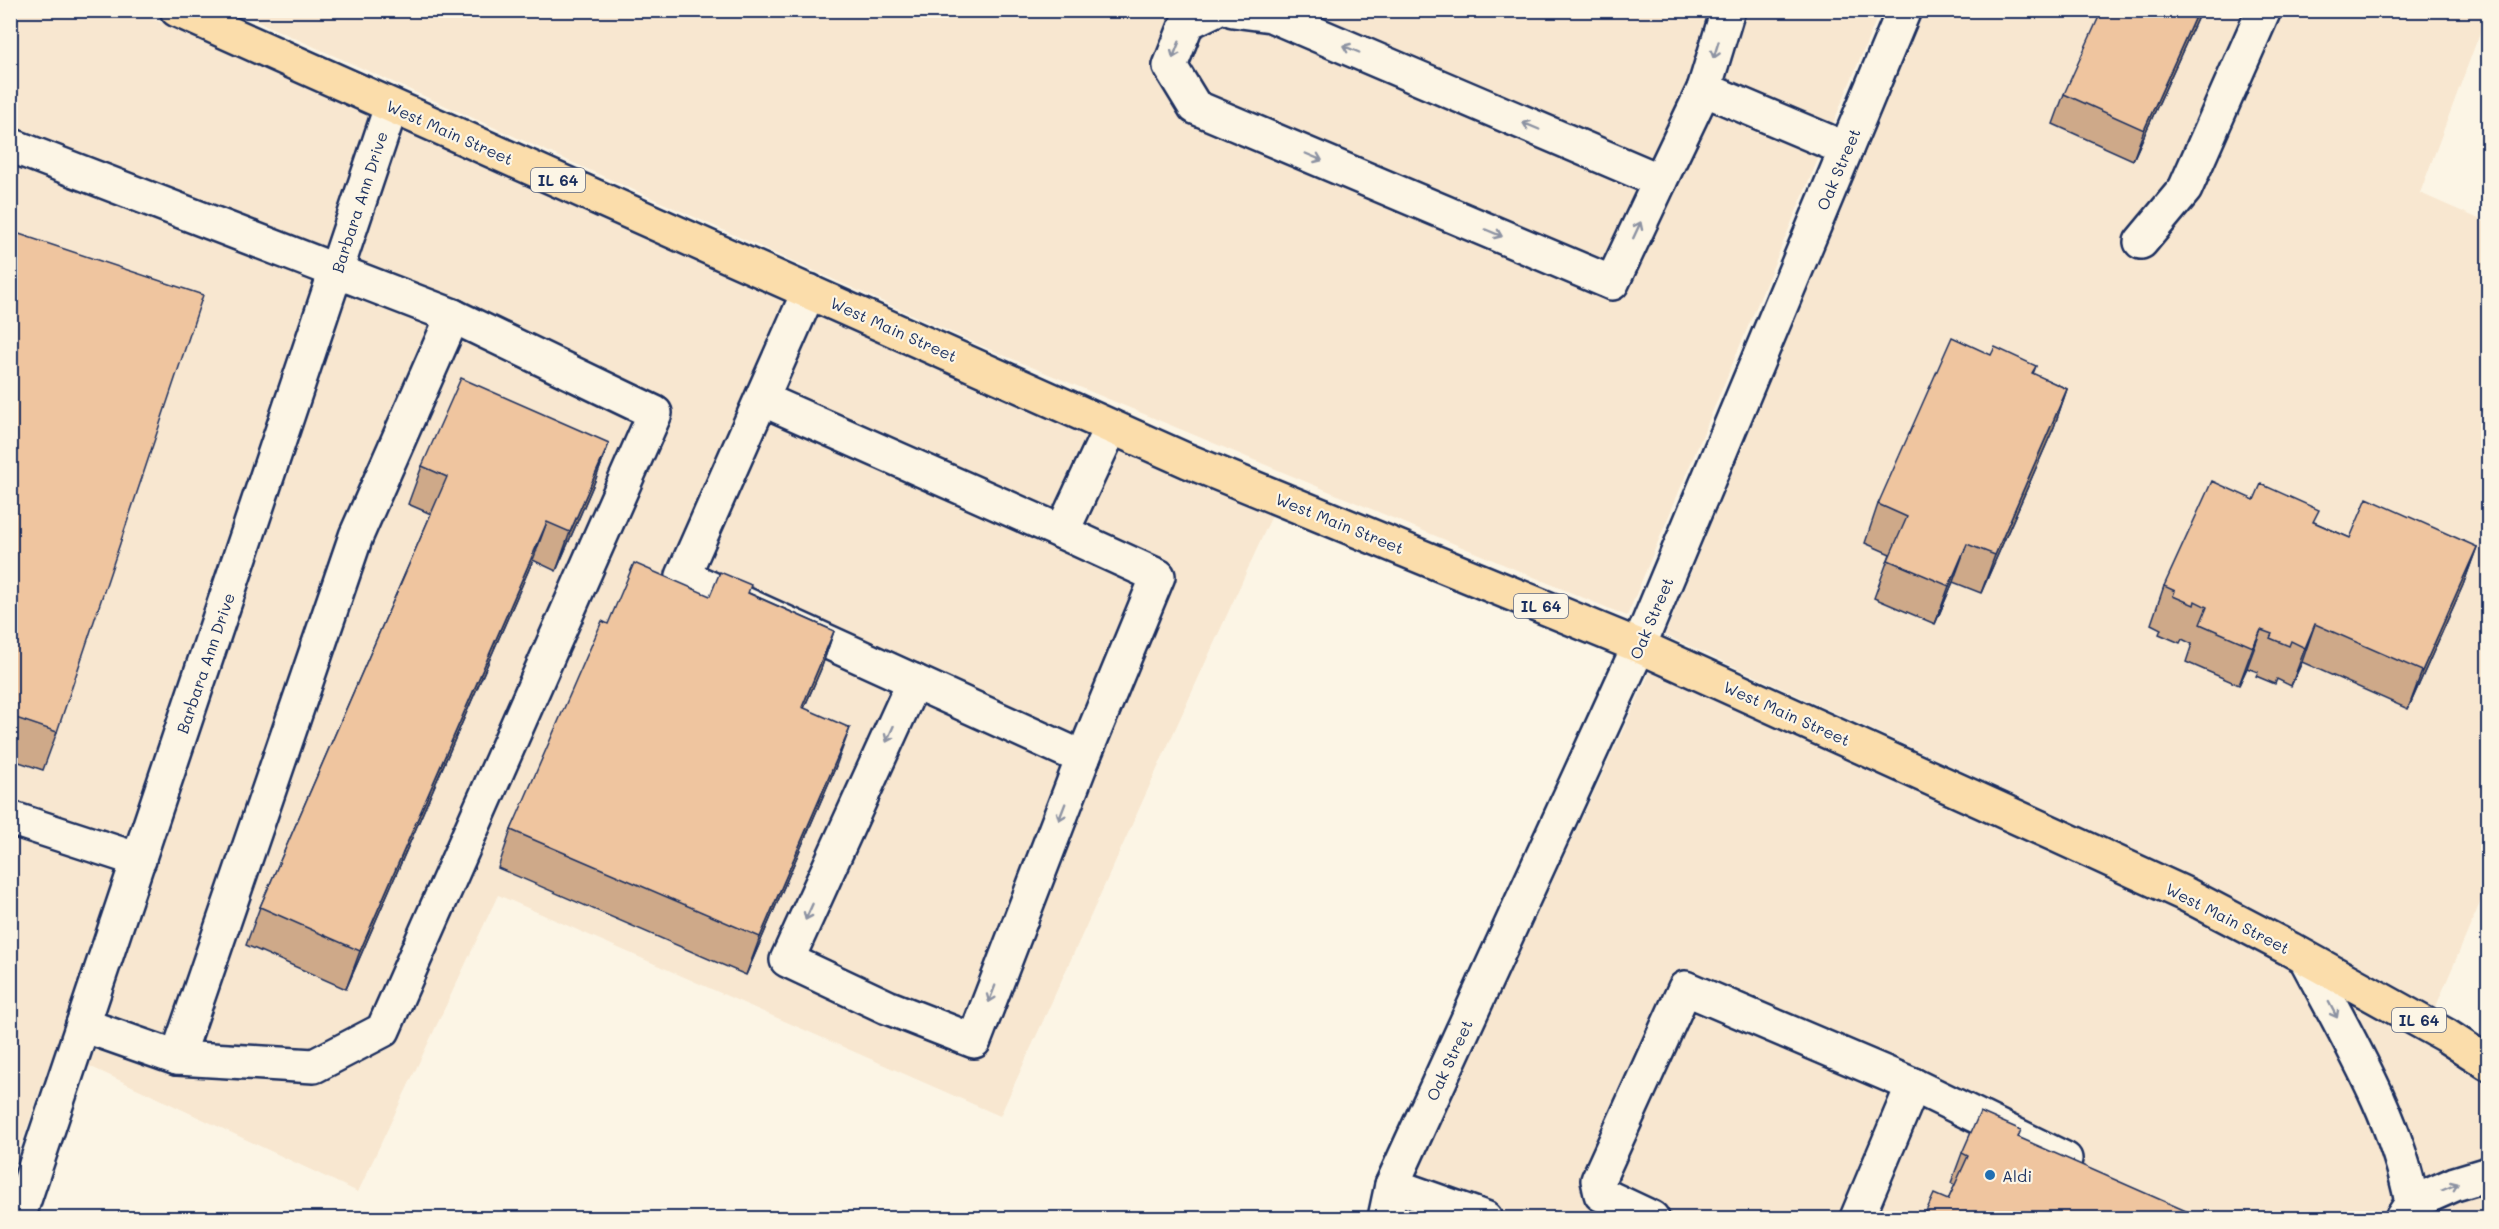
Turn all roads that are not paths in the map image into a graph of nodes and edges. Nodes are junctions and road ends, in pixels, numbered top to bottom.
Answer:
1 (177, 10) edge
2 (1214, 10) edge
3 (1233, 10) edge
4 (1728, 10) edge
5 (1904, 10) edge
6 (2264, 10) edge
7 (1704, 89) junction
8 (391, 106) junction
9 (10, 145) edge
10 (1846, 149) junction
11 (1660, 181) junction
12 (2142, 242) dead end
13 (336, 270) junction
14 (809, 291) junction
15 (453, 316) junction
16 (762, 399) junction
17 (1111, 427) junction
18 (1062, 532) junction
19 (1639, 646) junction
20 (914, 681) junction
21 (1083, 758) junction
22 (10, 818) edge
23 (139, 860) junction
24 (2306, 959) junction
25 (83, 1025) junction
26 (177, 1058) junction
27 (2488, 1063) edge
28 (1913, 1085) junction
29 (2091, 1172) edge
30 (2488, 1174) edge
31 (1392, 1185) junction
32 (2407, 1211) edge
33 (17, 1212) edge
34 (1385, 1218) edge
35 (1485, 1218) edge
36 (1652, 1218) edge
37 (1857, 1218) edge

1 - 8 main road, West Main Street / IL 64
2 -> 11 street
11 -> 3 street
4 -> 7 street
5 - 10 street, Oak Street
6 - 12 street
7 - 10 street
7 - 11 street
8 - 13 street, Barbara Ann Drive
8 - 14 main road, West Main Street / IL 64
9 - 13 street
10 - 19 street, Oak Street
13 - 15 street
13 - 23 street, Barbara Ann Drive
14 - 16 street
14 - 17 main road, West Main Street / IL 64
15 - 26 street
15 - 26 street
16 - 18 street
16 - 20 street
17 - 18 street
17 - 19 main road, West Main Street / IL 64
18 - 21 street
19 - 24 main road, West Main Street / IL 64
19 - 31 street, Oak Street
20 - 21 street
20 - 21 street
22 - 23 street
23 - 25 street, Barbara Ann Drive
24 - 27 main road, West Main Street / IL 64
24 -> 32 street
25 - 26 street
25 - 33 street, Barbara Ann Drive
28 - 29 street
28 - 36 street
28 - 37 street
32 -> 30 street
31 - 34 street, Oak Street
31 - 35 street

